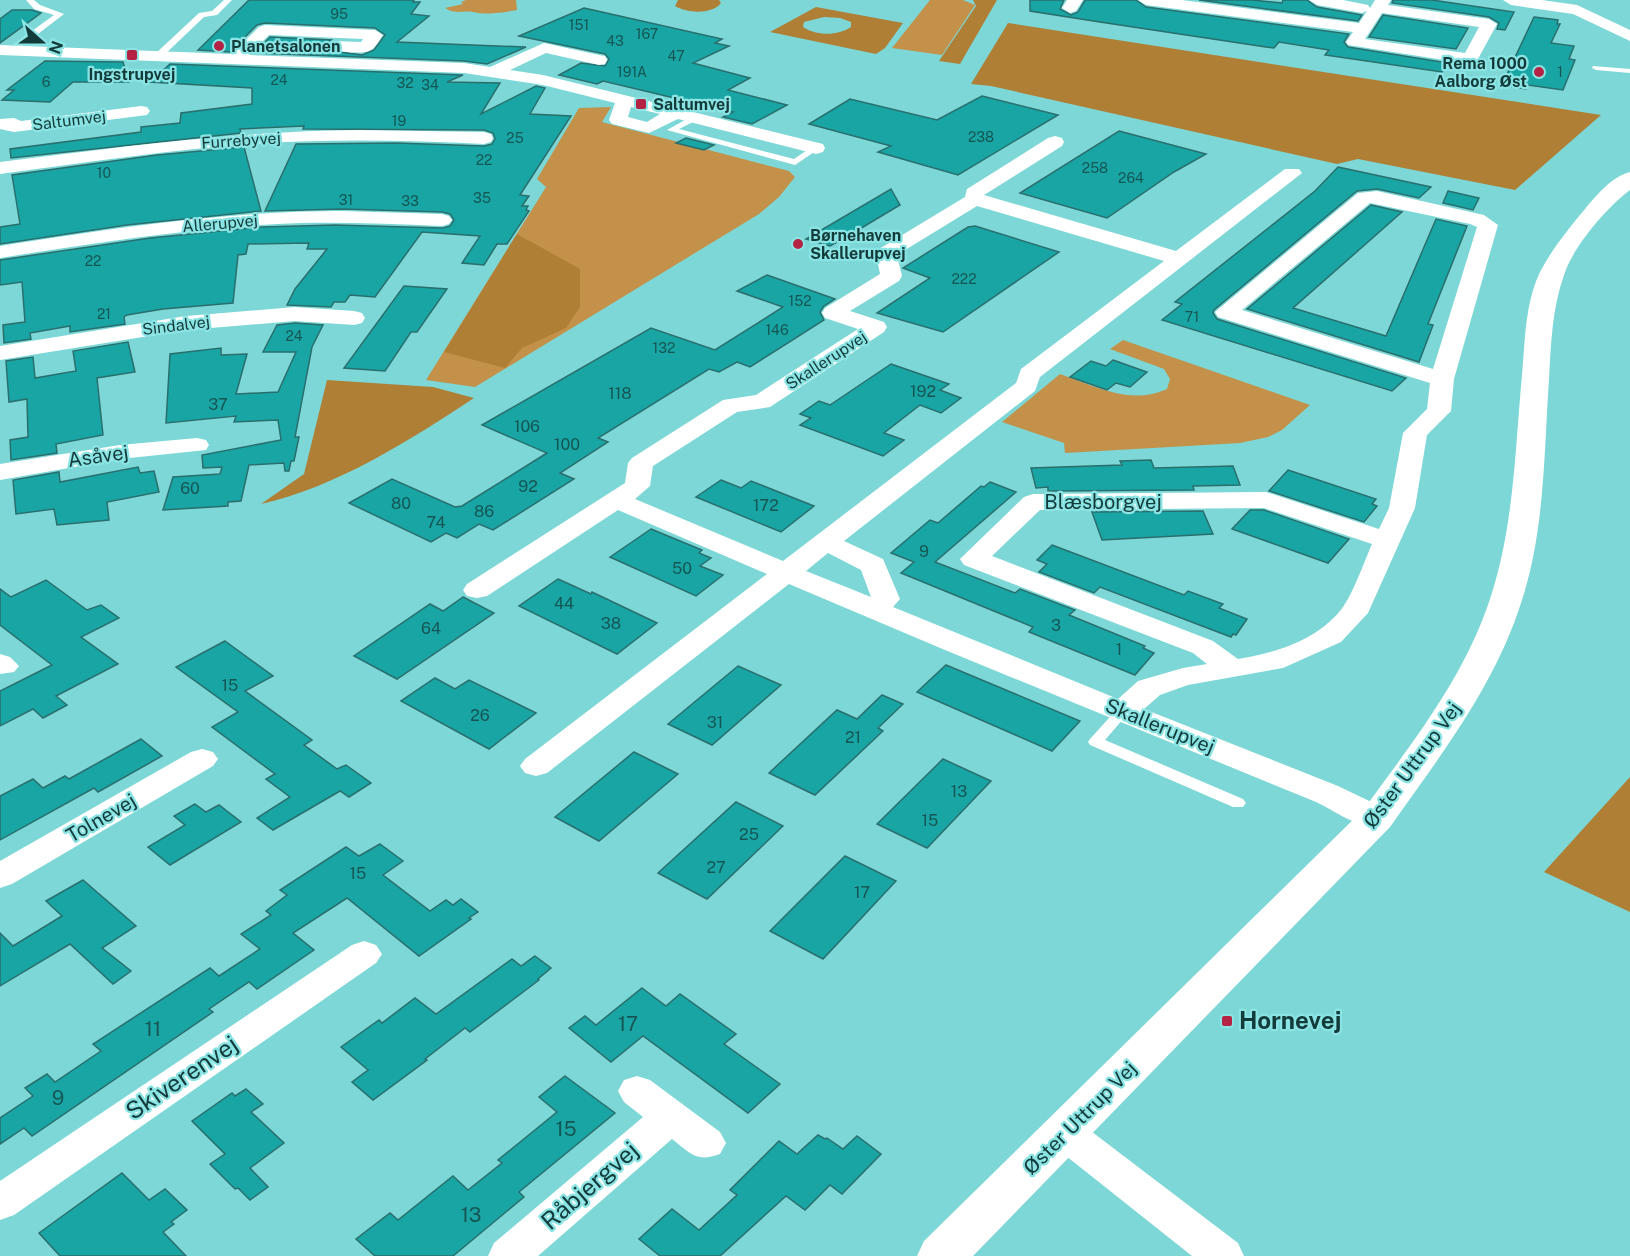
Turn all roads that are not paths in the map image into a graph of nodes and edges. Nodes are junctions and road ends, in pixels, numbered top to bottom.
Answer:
1 (30, 0) edge
2 (228, 0) edge
3 (1146, 0) edge
4 (1317, 0) edge
5 (1511, 0) edge
6 (1379, 6) edge
7 (1201, 7) junction
8 (1296, 18) junction
9 (1185, 24) dead end
10 (1364, 28) junction
11 (1285, 31) dead end
12 (1630, 36) edge
13 (250, 45) junction
14 (5, 51) edge
15 (158, 56) junction
16 (236, 58) junction
17 (519, 59) dead end
18 (1596, 68) dead end
19 (1630, 71) edge
20 (492, 72) junction
21 (141, 111) dead end
22 (694, 118) junction
23 (0, 124) edge
24 (484, 138) dead end
25 (1055, 142) dead end
26 (816, 148) joint
27 (0, 168) edge
28 (1292, 173) dead end
29 (1630, 179) edge
30 (975, 199) junction
31 (442, 221) dead end
32 (0, 252) edge
33 (1180, 259) junction
34 (354, 318) dead end
35 (0, 353) edge
36 (1442, 379) junction
37 (197, 445) dead end
38 (0, 472) edge
39 (616, 500) junction
40 (824, 541) junction
41 (1388, 541) junction
42 (783, 573) junction
43 (477, 590) dead end
44 (874, 610) junction
45 (1233, 669) junction
46 (1123, 711) junction
47 (202, 759) dead end
48 (536, 766) dead end
49 (1238, 803) dead end
50 (1377, 818) junction
51 (0, 876) edge
52 (364, 954) dead end
53 (637, 1090) dead end
54 (671, 1116) junction
55 (1065, 1134) junction
56 (706, 1143) dead end
57 (0, 1203) edge
58 (509, 1256) edge
59 (941, 1256) edge
60 (1223, 1256) edge

1 - 14 lane
2 - 15 lane
3 - 7 street
4 - 6 street
5 - 12 street
6 - 10 street
6 - 10 street
7 - 8 street
7 - 9 street
8 - 10 street
8 - 11 street
13 - 13 street
13 - 16 street
14 - 15 street
15 - 16 street
16 - 20 street
17 - 20 street
18 - 19 lane
20 - 22 street
21 - 23 street, Saltumvej
22 - 26 street
22 - 26 lane
24 - 27 street, Furrebyvej
25 - 30 street, Skallerupvej
28 - 33 street
29 - 50 street, Øster Uttrup Vej
30 - 33 street
30 - 39 street, Skallerupvej
31 - 32 street, Allerupvej
33 - 40 street
34 - 35 street, Sindalvej
36 - 36 street
36 - 41 street
37 - 38 street, Asåvej
39 - 42 street, Skallerupvej
39 - 43 street, Skallerupvej
40 - 42 street
40 - 44 street
41 - 45 street
41 - 45 street, Blæsborgvej
42 - 44 street, Skallerupvej
42 - 48 street
44 - 46 street, Skallerupvej
45 - 46 street
46 - 49 lane
46 - 50 street, Skallerupvej
47 - 51 street, Tolnevej
50 - 55 street, Øster Uttrup Vej
52 - 57 street, Skiverenvej
53 - 54 street
54 - 56 street
54 - 58 street, Råbjergvej
55 - 59 street, Øster Uttrup Vej
55 - 60 street

